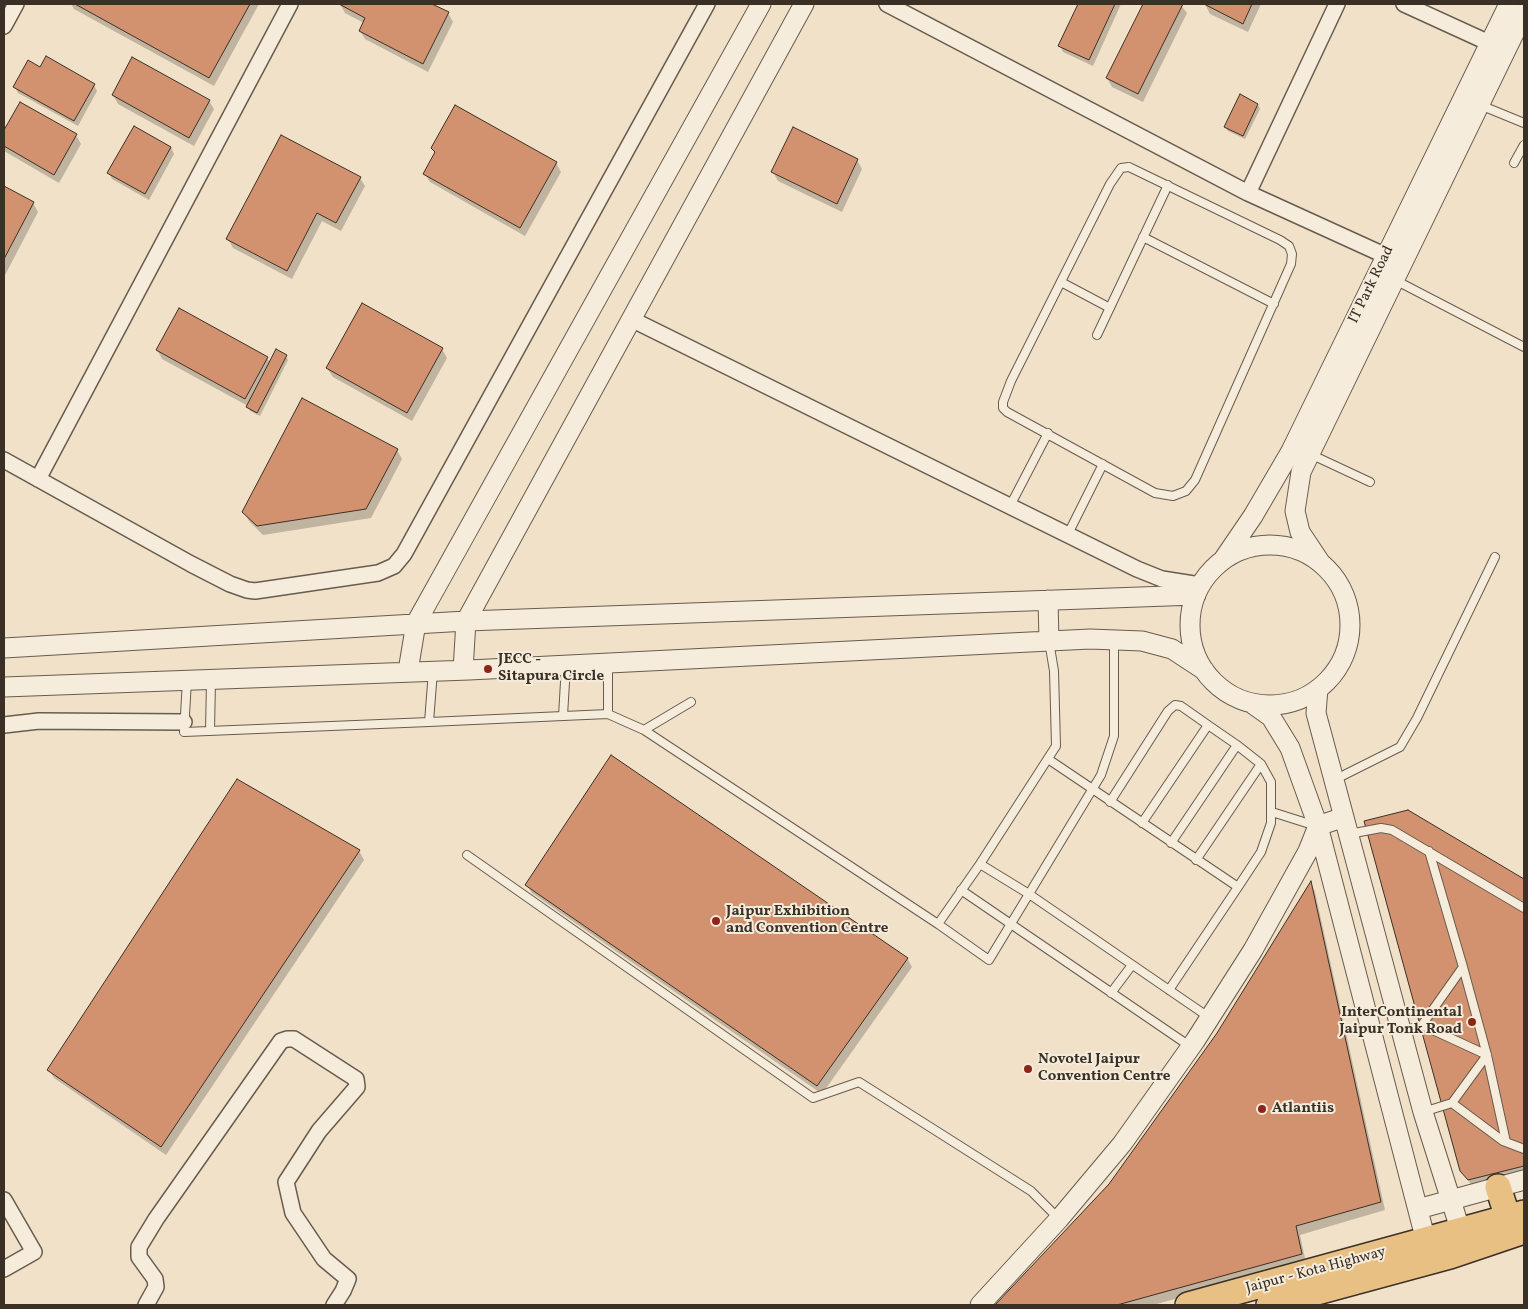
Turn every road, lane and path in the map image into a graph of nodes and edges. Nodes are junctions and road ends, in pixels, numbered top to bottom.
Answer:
1 (16, 4) edge
2 (290, 4) edge
3 (707, 4) edge
4 (761, 4) edge
5 (804, 4) edge
6 (887, 4) edge
7 (1337, 4) edge
8 (1404, 4) edge
9 (1509, 4) edge
10 (1524, 14) edge
11 (4, 26) edge
12 (1498, 47) junction
13 (1480, 105) junction
14 (1524, 122) edge
15 (1524, 145) edge
16 (1514, 163) dead end
17 (1168, 185) junction
18 (1248, 193) junction
19 (1143, 237) junction
20 (1386, 255) junction
21 (1399, 272) junction
22 (1060, 282) junction
23 (1274, 304) junction
24 (1110, 308) junction
25 (631, 319) junction
26 (1097, 335) dead end
27 (1524, 347) edge
28 (1048, 433) junction
29 (1310, 454) junction
30 (4, 460) edge
31 (1103, 464) junction
32 (38, 479) junction
33 (1370, 482) dead end
34 (1010, 506) junction
35 (1068, 534) junction
36 (1495, 557) dead end
37 (1224, 560) junction
38 (1320, 562) junction
39 (1198, 590) junction
40 (1048, 600) junction
41 (466, 620) junction
42 (416, 624) junction
43 (1049, 640) junction
44 (1114, 640) junction
45 (4, 648) edge
46 (608, 662) junction
47 (566, 664) junction
48 (463, 670) junction
49 (1204, 670) junction
50 (408, 671) junction
51 (433, 671) junction
52 (211, 679) junction
53 (187, 680) junction
54 (4, 687) edge
55 (1318, 688) junction
56 (691, 702) dead end
57 (1254, 705) junction
58 (608, 714) junction
59 (563, 716) junction
60 (429, 722) junction
61 (4, 725) edge
62 (1208, 725) junction
63 (184, 727) junction
64 (644, 730) junction
65 (210, 731) junction
66 (4, 732) edge
67 (1237, 745) junction
68 (1048, 759) junction
69 (1261, 764) junction
70 (1334, 780) junction
71 (1092, 790) junction
72 (1110, 802) junction
73 (1272, 812) junction
74 (1142, 823) junction
75 (1318, 826) junction
76 (1347, 826) junction
77 (1171, 843) junction
78 (1429, 851) junction
79 (467, 855) dead end
80 (1196, 860) junction
81 (980, 864) junction
82 (1238, 887) junction
83 (962, 890) junction
84 (1029, 894) junction
85 (1524, 908) edge
86 (938, 924) junction
87 (1010, 925) junction
88 (1132, 965) junction
89 (1463, 967) junction
90 (1169, 990) junction
91 (1111, 993) junction
92 (1210, 1018) junction
93 (1422, 1025) junction
94 (1402, 1032) junction
95 (1191, 1047) junction
96 (1487, 1055) junction
97 (1452, 1103) junction
98 (1424, 1112) junction
99 (1506, 1142) junction
100 (1524, 1149) edge
101 (1524, 1180) edge
102 (1498, 1187) junction
103 (4, 1200) edge
104 (1451, 1200) junction
105 (1418, 1209) junction
106 (1059, 1219) junction
107 (1521, 1223) edge
108 (1444, 1237) junction
109 (4, 1269) edge
110 (146, 1305) edge
111 (334, 1305) edge
112 (980, 1305) edge
113 (1188, 1305) edge
114 (1269, 1305) edge

1 - 11 street
2 - 32 street
3 - 32 street
4 - 42 street
5 - 25 street
6 - 18 street
7 - 18 street
8 - 12 street
9 - 12 street, IT Park Road
10 - 12 street, IT Park Road
12 - 13 street, IT Park Road
12 - 20 street, IT Park Road
13 - 14 lane
13 - 21 street, IT Park Road
15 - 16 lane
17 - 19 lane
17 - 22 lane
17 - 23 lane
18 - 20 street
19 - 23 lane
19 - 24 lane
20 - 21 street
20 - 37 street, IT Park Road
21 - 27 lane
21 - 29 street, IT Park Road
22 - 24 lane
22 - 28 lane
23 - 31 lane
24 - 26 lane
25 - 34 street
25 - 41 street
28 - 31 lane
28 - 34 lane
29 - 33 lane
29 - 38 street, IT Park Road
30 - 32 street
31 - 35 lane
34 - 35 street
35 - 39 street
36 - 70 lane
37 - 38 street
37 - 39 street
38 - 55 street
39 - 40 street
39 - 49 street
40 - 41 street
40 - 43 street
41 - 42 street
41 - 48 street
42 - 45 street
42 - 50 street
43 - 44 street
43 - 46 street
43 - 68 lane
44 - 49 street
44 - 71 lane
46 - 47 street
46 - 58 lane
47 - 48 street
47 - 59 lane
48 - 51 street
49 - 57 street
50 - 51 street
50 - 52 street
51 - 60 lane
52 - 53 street
52 - 65 lane
53 - 54 street
53 - 63 lane
55 - 57 street
55 - 70 street
56 - 64 lane
57 - 75 street
58 - 59 lane
58 - 64 lane
59 - 60 lane
60 - 65 lane
61 - 63 street
62 - 67 lane
62 - 72 lane
62 - 74 lane
63 - 65 lane
63 - 66 street
64 - 86 lane
67 - 69 lane
67 - 77 lane
68 - 71 lane
68 - 81 lane
69 - 73 lane
69 - 80 lane
70 - 76 street
71 - 72 lane
71 - 84 lane
72 - 74 lane
73 - 75 lane
73 - 82 lane
74 - 77 lane
75 - 76 street
75 - 92 street
75 - 105 street
76 - 78 lane
76 - 94 street
77 - 80 lane
78 - 85 lane
78 - 89 lane
79 - 106 lane
80 - 82 lane
81 - 83 lane
81 - 84 lane
82 - 90 lane
83 - 86 lane
83 - 87 lane
84 - 87 lane
84 - 88 lane
86 - 87 lane
87 - 91 lane
88 - 90 lane
88 - 91 lane
89 - 93 lane
89 - 96 lane
90 - 92 lane
91 - 95 lane
92 - 95 street
93 - 94 lane
93 - 96 lane
94 - 98 street
95 - 106 street
96 - 97 lane
96 - 99 lane
97 - 98 lane
97 - 99 lane
98 - 104 street
99 - 100 lane
101 - 102 street
102 - 104 street
102 - 107 highway
103 - 109 street
104 - 105 street
104 - 108 street
105 - 108 street
106 - 112 street
107 - 108 highway, Jaipur - Kota Highway
107 - 114 highway, Jaipur - Kota Highway
108 - 113 highway, Jaipur - Kota Highway
110 - 111 street

